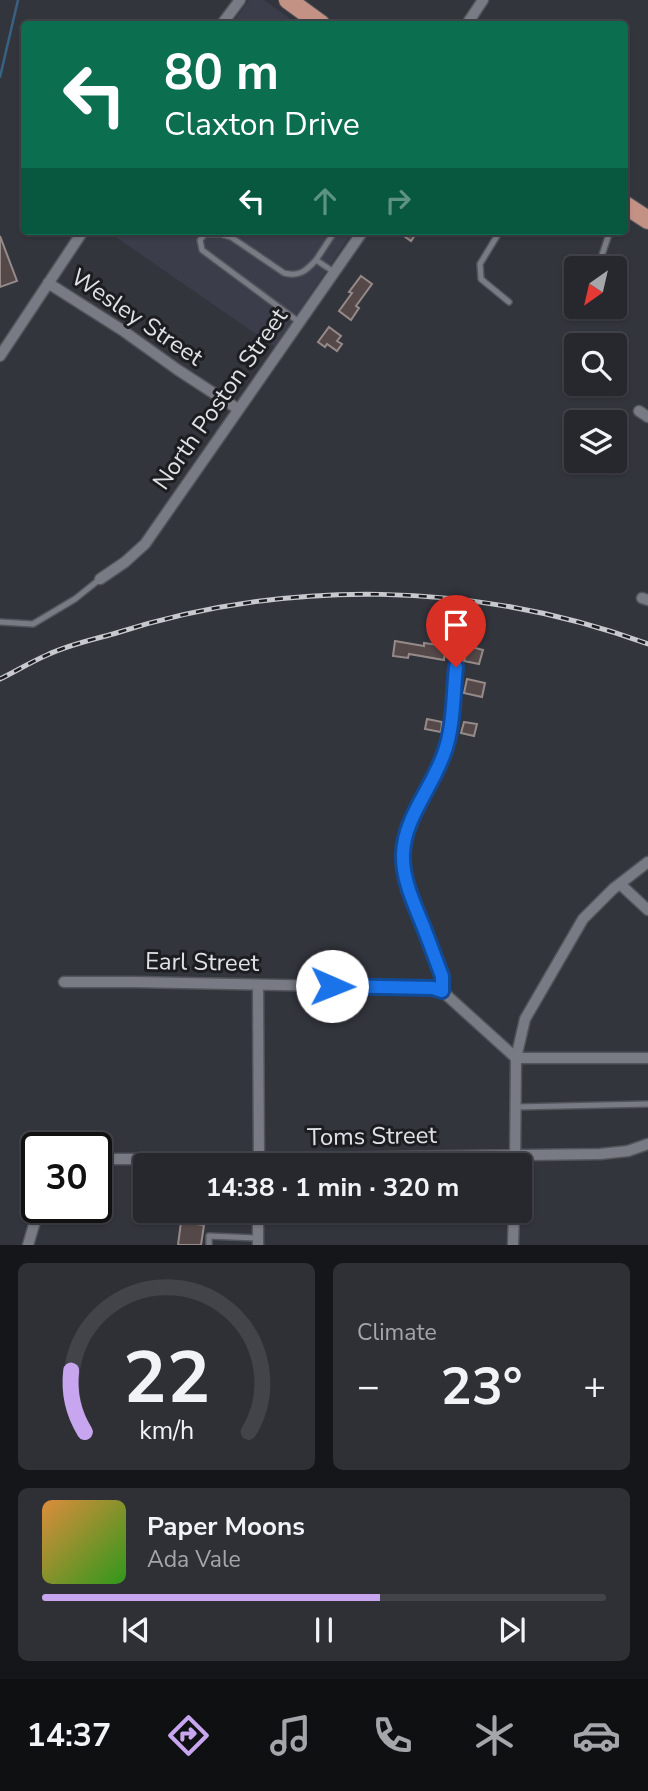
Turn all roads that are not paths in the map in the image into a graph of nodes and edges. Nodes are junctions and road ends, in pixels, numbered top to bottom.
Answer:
1 (240, 0) edge
2 (288, 0) edge
3 (483, 0) edge
4 (224, 21) edge
5 (317, 21) edge
6 (469, 21) edge
7 (628, 207) edge
8 (648, 220) edge
9 (80, 235) edge
10 (204, 235) edge
11 (224, 235) edge
12 (332, 235) edge
13 (360, 235) edge
14 (498, 235) edge
15 (609, 235) edge
16 (602, 256) edge
17 (316, 260) junction
18 (334, 272) junction
19 (48, 283) junction
20 (509, 302) dead end
21 (299, 322) junction
22 (0, 356) edge
23 (238, 409) junction
24 (100, 579) joint
25 (0, 621) edge
26 (456, 667) dead end
27 (648, 862) edge
28 (620, 884) junction
29 (648, 910) edge
30 (64, 982) dead end
31 (258, 985) junction
32 (442, 991) junction
33 (516, 1058) junction
34 (648, 1058) edge
35 (648, 1104) edge
36 (516, 1107) junction
37 (648, 1144) edge
38 (259, 1153) edge
39 (515, 1153) edge
40 (112, 1159) edge
41 (532, 1159) edge
42 (133, 1160) edge
43 (35, 1223) edge
44 (258, 1223) edge
45 (514, 1223) edge
46 (258, 1241) edge
47 (28, 1245) edge
48 (209, 1245) edge
49 (513, 1245) edge

1 - 4 street
2 - 5 main road
3 - 6 street
7 - 8 main road
9 - 19 street
10 - 21 lane
11 - 17 lane
12 - 17 lane
13 - 18 street, North Poston Street
14 - 20 lane
15 - 16 lane
17 - 18 lane
18 - 21 street, North Poston Street
19 - 22 street
19 - 23 street, Wesley Street
21 - 23 street, North Poston Street
23 - 24 street, North Poston Street
24 - 25 lane
26 - 32 street
27 - 28 street
28 - 29 street
28 - 33 street
30 - 31 street, Earl Street
31 - 32 street, Earl Street
31 - 38 street
32 - 33 street
33 - 34 street
33 - 36 street
35 - 36 lane
36 - 39 street
37 - 41 street, Toms Street
40 - 42 street, Toms Street
43 - 47 street
44 - 46 street
45 - 49 street
46 - 48 lane

